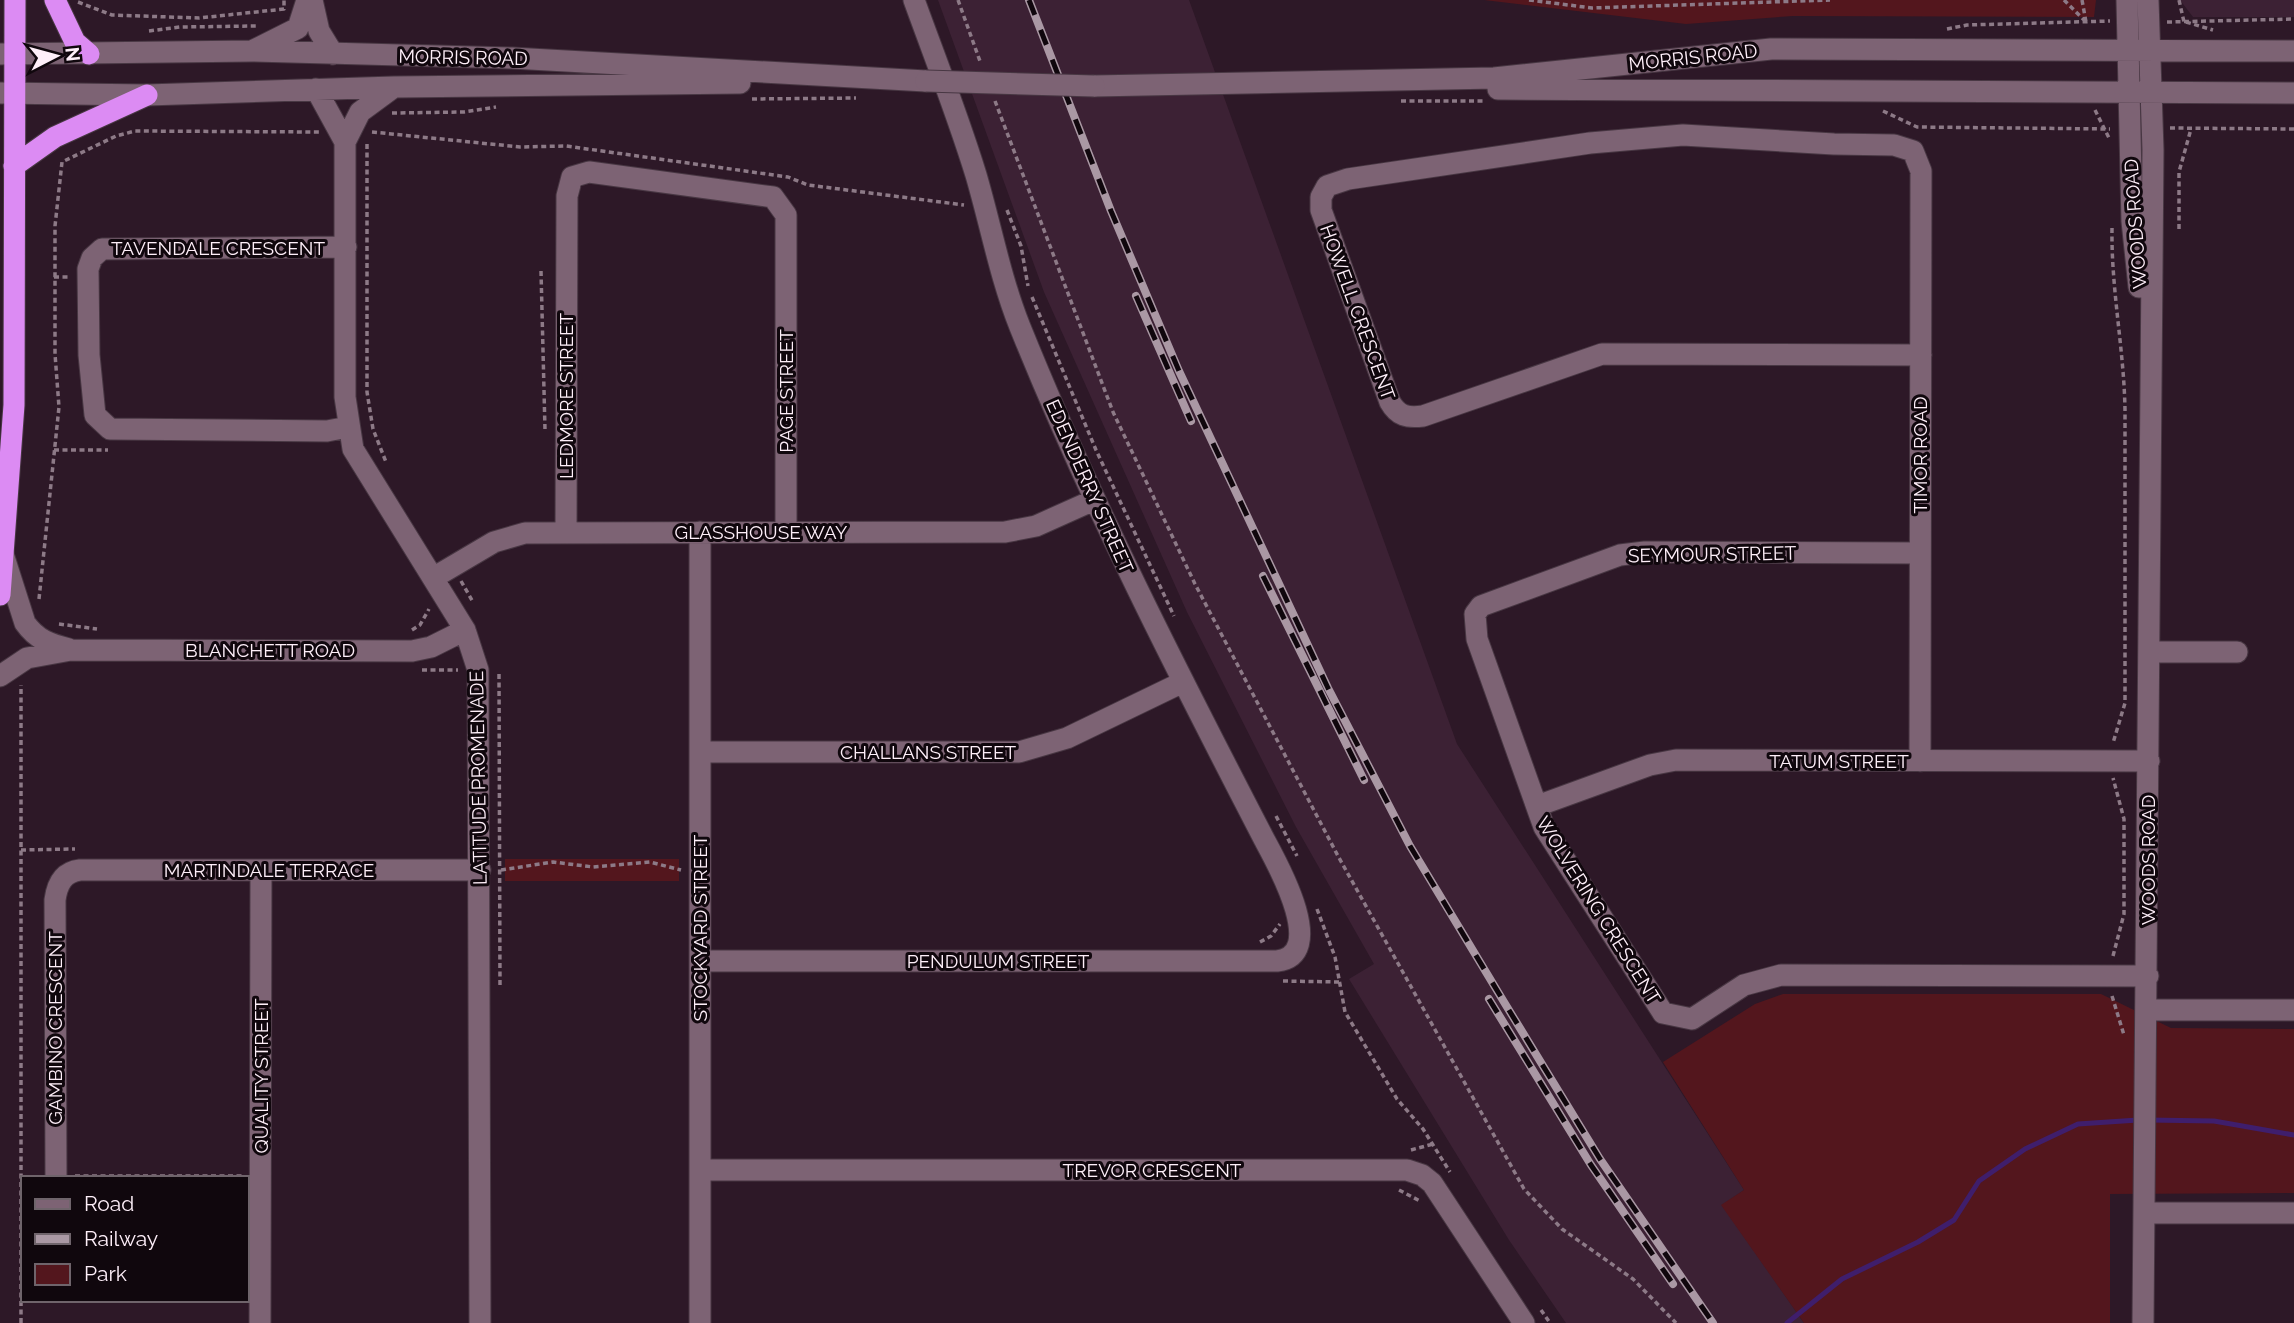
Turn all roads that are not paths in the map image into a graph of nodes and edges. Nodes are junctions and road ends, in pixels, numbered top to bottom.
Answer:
1 (15, 0) edge
2 (310, 0) edge
3 (914, 0) edge
4 (2127, 0) edge
5 (2148, 0) edge
6 (65, 1) edge
7 (2127, 50) junction
8 (2149, 50) junction
9 (253, 51) junction
10 (2294, 51) edge
11 (1723, 53) junction
12 (7, 54) edge
13 (89, 54) junction
14 (333, 54) junction
15 (926, 81) junction
16 (1094, 86) junction
17 (394, 88) junction
18 (316, 89) junction
19 (1727, 90) junction
20 (7, 93) edge
21 (2127, 93) junction
22 (2150, 93) junction
23 (2294, 93) edge
24 (147, 95) junction
25 (345, 142) junction
26 (1913, 151) joint
27 (15, 166) junction
28 (346, 247) junction
29 (566, 259) joint
30 (1921, 355) junction
31 (2150, 397) junction
32 (348, 427) junction
33 (1094, 500) junction
34 (566, 532) junction
35 (700, 533) junction
36 (786, 533) junction
37 (1920, 553) junction
38 (3, 554) junction
39 (449, 576) junction
40 (0, 595) edge
41 (1475, 614) joint
42 (457, 635) junction
43 (71, 650) junction
44 (2149, 652) junction
45 (2237, 652) dead end
46 (0, 676) edge
47 (1183, 682) junction
48 (701, 752) junction
49 (1920, 761) junction
50 (2148, 761) junction
51 (1537, 806) junction
52 (261, 870) junction
53 (490, 870) junction
54 (61, 879) joint
55 (1293, 953) joint
56 (700, 961) junction
57 (2147, 976) junction
58 (2147, 1010) junction
59 (2294, 1010) edge
60 (700, 1170) junction
61 (64, 1176) edge
62 (254, 1197) edge
63 (2145, 1209) junction
64 (2294, 1213) edge
65 (260, 1323) edge
66 (480, 1323) edge
67 (700, 1323) edge
68 (1524, 1323) edge
69 (2143, 1323) edge

1 - 12 highway
2 - 9 street
2 - 14 street
3 - 33 street, EDENDERRY STREET
4 - 7 street, WOODS ROAD
5 - 8 street, WOODS ROAD
6 - 13 highway
7 - 8 street, MORRIS ROAD
7 - 11 street, MORRIS ROAD
7 - 21 street, WOODS ROAD
8 - 10 street, MORRIS ROAD
8 - 22 street, WOODS ROAD
9 - 13 street, MORRIS ROAD
9 - 14 street, MORRIS ROAD
11 - 16 street, MORRIS ROAD
11 - 19 street
12 - 13 street, MORRIS ROAD
12 - 20 highway
14 - 15 street, MORRIS ROAD
15 - 16 street, MORRIS ROAD, bridge
15 - 17 street, MORRIS ROAD
16 - 19 street, MORRIS ROAD
17 - 18 street, MORRIS ROAD
17 - 25 street, LATITUDE PROMENADE
18 - 24 street, MORRIS ROAD
18 - 25 street, LATITUDE PROMENADE
19 - 21 street, MORRIS ROAD
20 - 24 street, MORRIS ROAD
20 - 27 highway
21 - 22 street, MORRIS ROAD
21 - 31 street, WOODS ROAD
22 - 23 street, MORRIS ROAD
22 - 31 street, WOODS ROAD
24 - 27 highway
25 - 28 street, LATITUDE PROMENADE
26 - 30 street, TIMOR ROAD
26 - 30 street, HOWELL CRESCENT
27 - 38 highway
28 - 32 street, LATITUDE PROMENADE
28 - 32 street, TAVENDALE CRESCENT
29 - 34 street, LEDMORE STREET
29 - 36 street, PAGE STREET
30 - 37 street, TIMOR ROAD
31 - 44 street, WOODS ROAD
32 - 39 street, LATITUDE PROMENADE
33 - 36 street, GLASSHOUSE WAY
33 - 47 street, EDENDERRY STREET
34 - 35 street, GLASSHOUSE WAY
34 - 39 street, GLASSHOUSE WAY
35 - 36 street, GLASSHOUSE WAY
35 - 48 street, STOCKYARD STREET
37 - 41 street, SEYMOUR STREET
37 - 49 street, TIMOR ROAD
38 - 40 highway
38 - 43 street, BLANCHETT ROAD
39 - 42 street, LATITUDE PROMENADE
41 - 51 street, WOLVERING CRESCENT
42 - 43 street, BLANCHETT ROAD
42 - 53 street, LATITUDE PROMENADE
43 - 46 street, BLANCHETT ROAD
44 - 45 street
44 - 50 street, WOODS ROAD
47 - 48 street, CHALLANS STREET
47 - 55 street, EDENDERRY STREET
48 - 56 street, STOCKYARD STREET
49 - 50 street, TATUM STREET
49 - 51 street, TATUM STREET
50 - 57 street, WOODS ROAD
51 - 57 street, WOLVERING CRESCENT
52 - 53 street, MARTINDALE TERRACE
52 - 54 street, MARTINDALE TERRACE
52 - 62 street, QUALITY STREET
53 - 66 street, LATITUDE PROMENADE
54 - 61 street, GAMBINO CRESCENT
55 - 56 street, PENDULUM STREET
56 - 60 street, STOCKYARD STREET
57 - 58 street, WOODS ROAD
58 - 59 street
58 - 63 street, WOODS ROAD
60 - 67 street, STOCKYARD STREET
60 - 68 street, TREVOR CRESCENT
62 - 65 street, QUALITY STREET
63 - 64 street
63 - 69 street, WOODS ROAD

